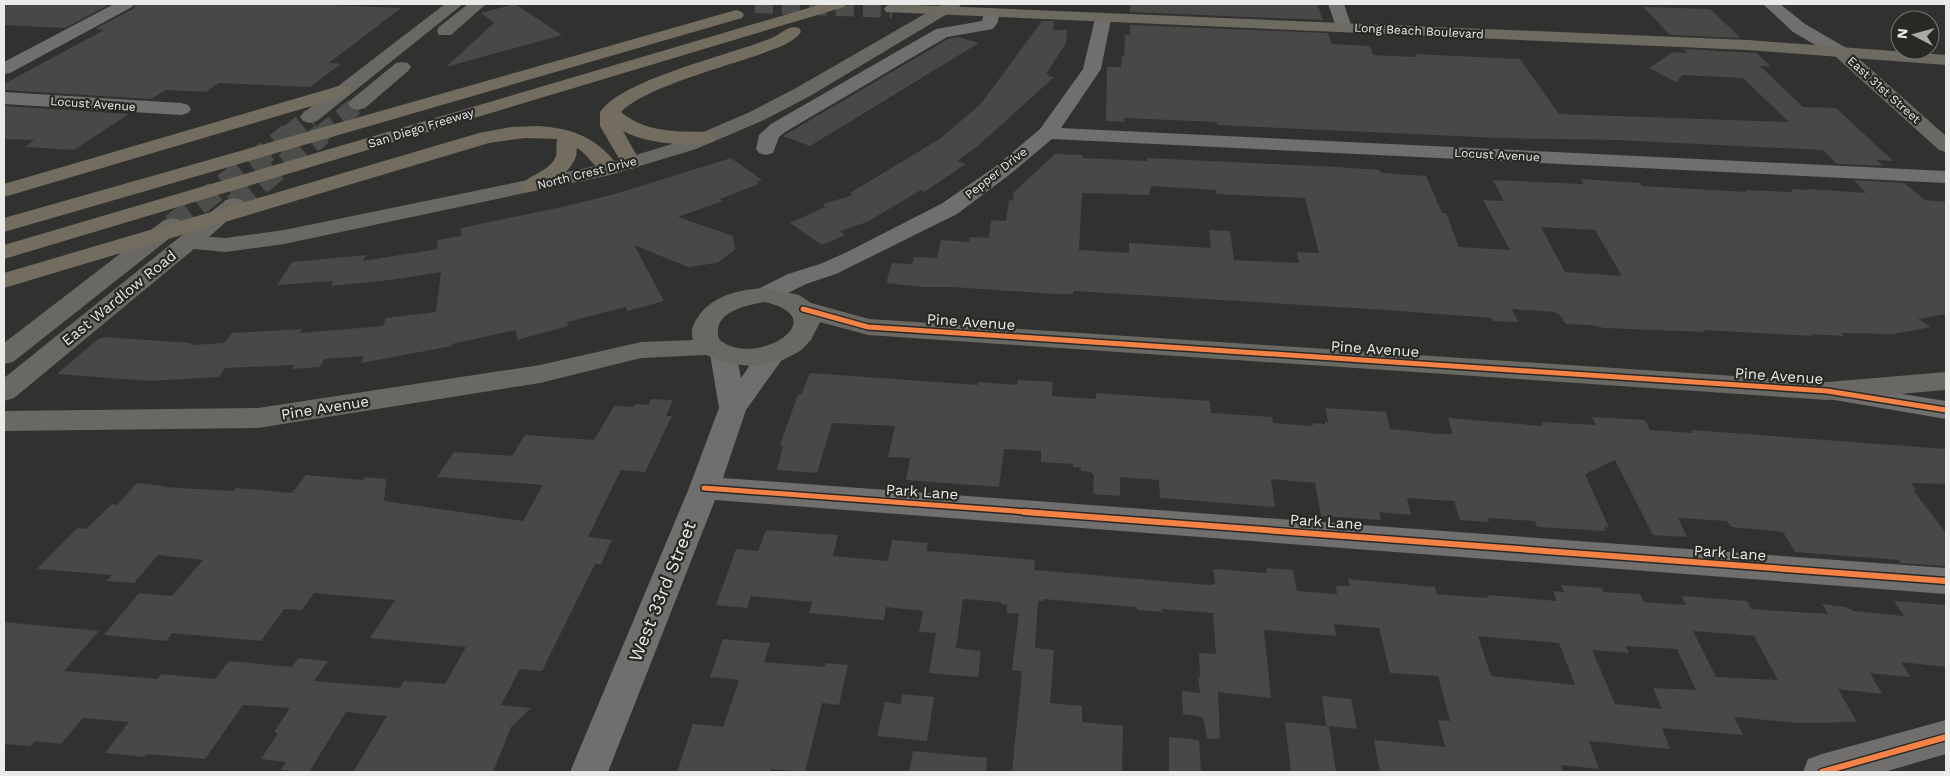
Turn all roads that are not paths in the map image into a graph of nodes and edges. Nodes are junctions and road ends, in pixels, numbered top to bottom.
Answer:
1 (126, 4) edge
2 (455, 4) edge
3 (478, 4) edge
4 (800, 4) edge
5 (813, 4) edge
6 (840, 4) edge
7 (1770, 4) edge
8 (947, 7) edge
9 (755, 9) dead end
10 (892, 9) dead end
11 (998, 9) edge
12 (1341, 17) edge
13 (1103, 19) junction
14 (1822, 40) junction
15 (1890, 45) edge
16 (1842, 53) junction
17 (1946, 60) edge
18 (4, 69) edge
19 (342, 91) junction
20 (4, 98) edge
21 (358, 104) tunnel mouth
22 (181, 109) dead end
23 (610, 112) junction
24 (310, 117) tunnel mouth
25 (1047, 133) junction
26 (566, 135) junction
27 (706, 138) junction
28 (1946, 146) edge
29 (766, 149) dead end
30 (631, 163) junction
31 (610, 168) junction
32 (1946, 178) edge
33 (532, 186) junction
34 (4, 191) edge
35 (234, 205) tunnel mouth
36 (4, 225) edge
37 (180, 234) junction
38 (4, 235) edge
39 (4, 241) edge
40 (4, 252) edge
41 (828, 269) junction
42 (4, 281) edge
43 (765, 295) junction
44 (798, 305) junction
45 (868, 328) junction
46 (800, 339) junction
47 (714, 341) junction
48 (773, 354) junction
49 (4, 356) edge
50 (1946, 382) edge
51 (1827, 391) junction
52 (4, 392) edge
53 (733, 408) junction
54 (1946, 410) edge
55 (4, 421) edge
56 (704, 488) junction
57 (1946, 581) edge
58 (1946, 737) edge
59 (589, 772) edge
60 (1822, 772) edge

1 - 18 street
2 - 19 street
3 - 21 street
4 - 38 highway
5 - 39 highway
6 - 23 highway
6 - 40 highway, San Diego Freeway
7 - 14 street, East 31st Street
8 - 10 main road, Long Beach Boulevard
8 - 11 main road, Long Beach Boulevard
8 - 27 street, North Crest Drive
9 - 36 highway, San Diego Freeway
11 - 12 main road, Long Beach Boulevard
11 - 13 main road, Long Beach Boulevard
11 - 29 street
12 - 13 main road, Long Beach Boulevard
12 - 14 main road, Long Beach Boulevard
12 - 16 main road, Long Beach Boulevard
13 - 25 street, Pepper Drive
14 - 15 main road, Long Beach Boulevard
14 - 16 street, East 31st Street
16 - 17 main road, Long Beach Boulevard
16 - 28 street, East 31st Street
19 - 24 street
19 - 34 highway
20 - 22 street, Locust Avenue
23 - 27 highway
23 - 30 highway
25 - 32 street, Locust Avenue
25 - 41 street, Pepper Drive
26 - 31 highway
26 - 33 highway
26 - 42 highway
27 - 30 street, North Crest Drive
30 - 31 street, North Crest Drive
31 - 33 street, North Crest Drive
33 - 37 street, North Crest Drive
35 - 37 street, East Wardlow Road
37 - 49 street, East Wardlow Road
37 - 52 street, East Wardlow Road
41 - 43 street, Pepper Drive
41 - 44 street, Pepper Drive
43 - 44 street
43 - 47 street
44 - 45 street, Pine Avenue
44 - 46 street
45 - 46 street, Pine Avenue
45 - 51 street, Pine Avenue
46 - 48 street
47 - 48 street
47 - 53 street
47 - 55 street, Pine Avenue
48 - 53 street, West 33rd Street
50 - 51 street, Pine Avenue
51 - 54 street, Pine Avenue
53 - 56 street, West 33rd Street
56 - 57 street, Park Lane
56 - 59 street, West 33rd Street
58 - 60 street

